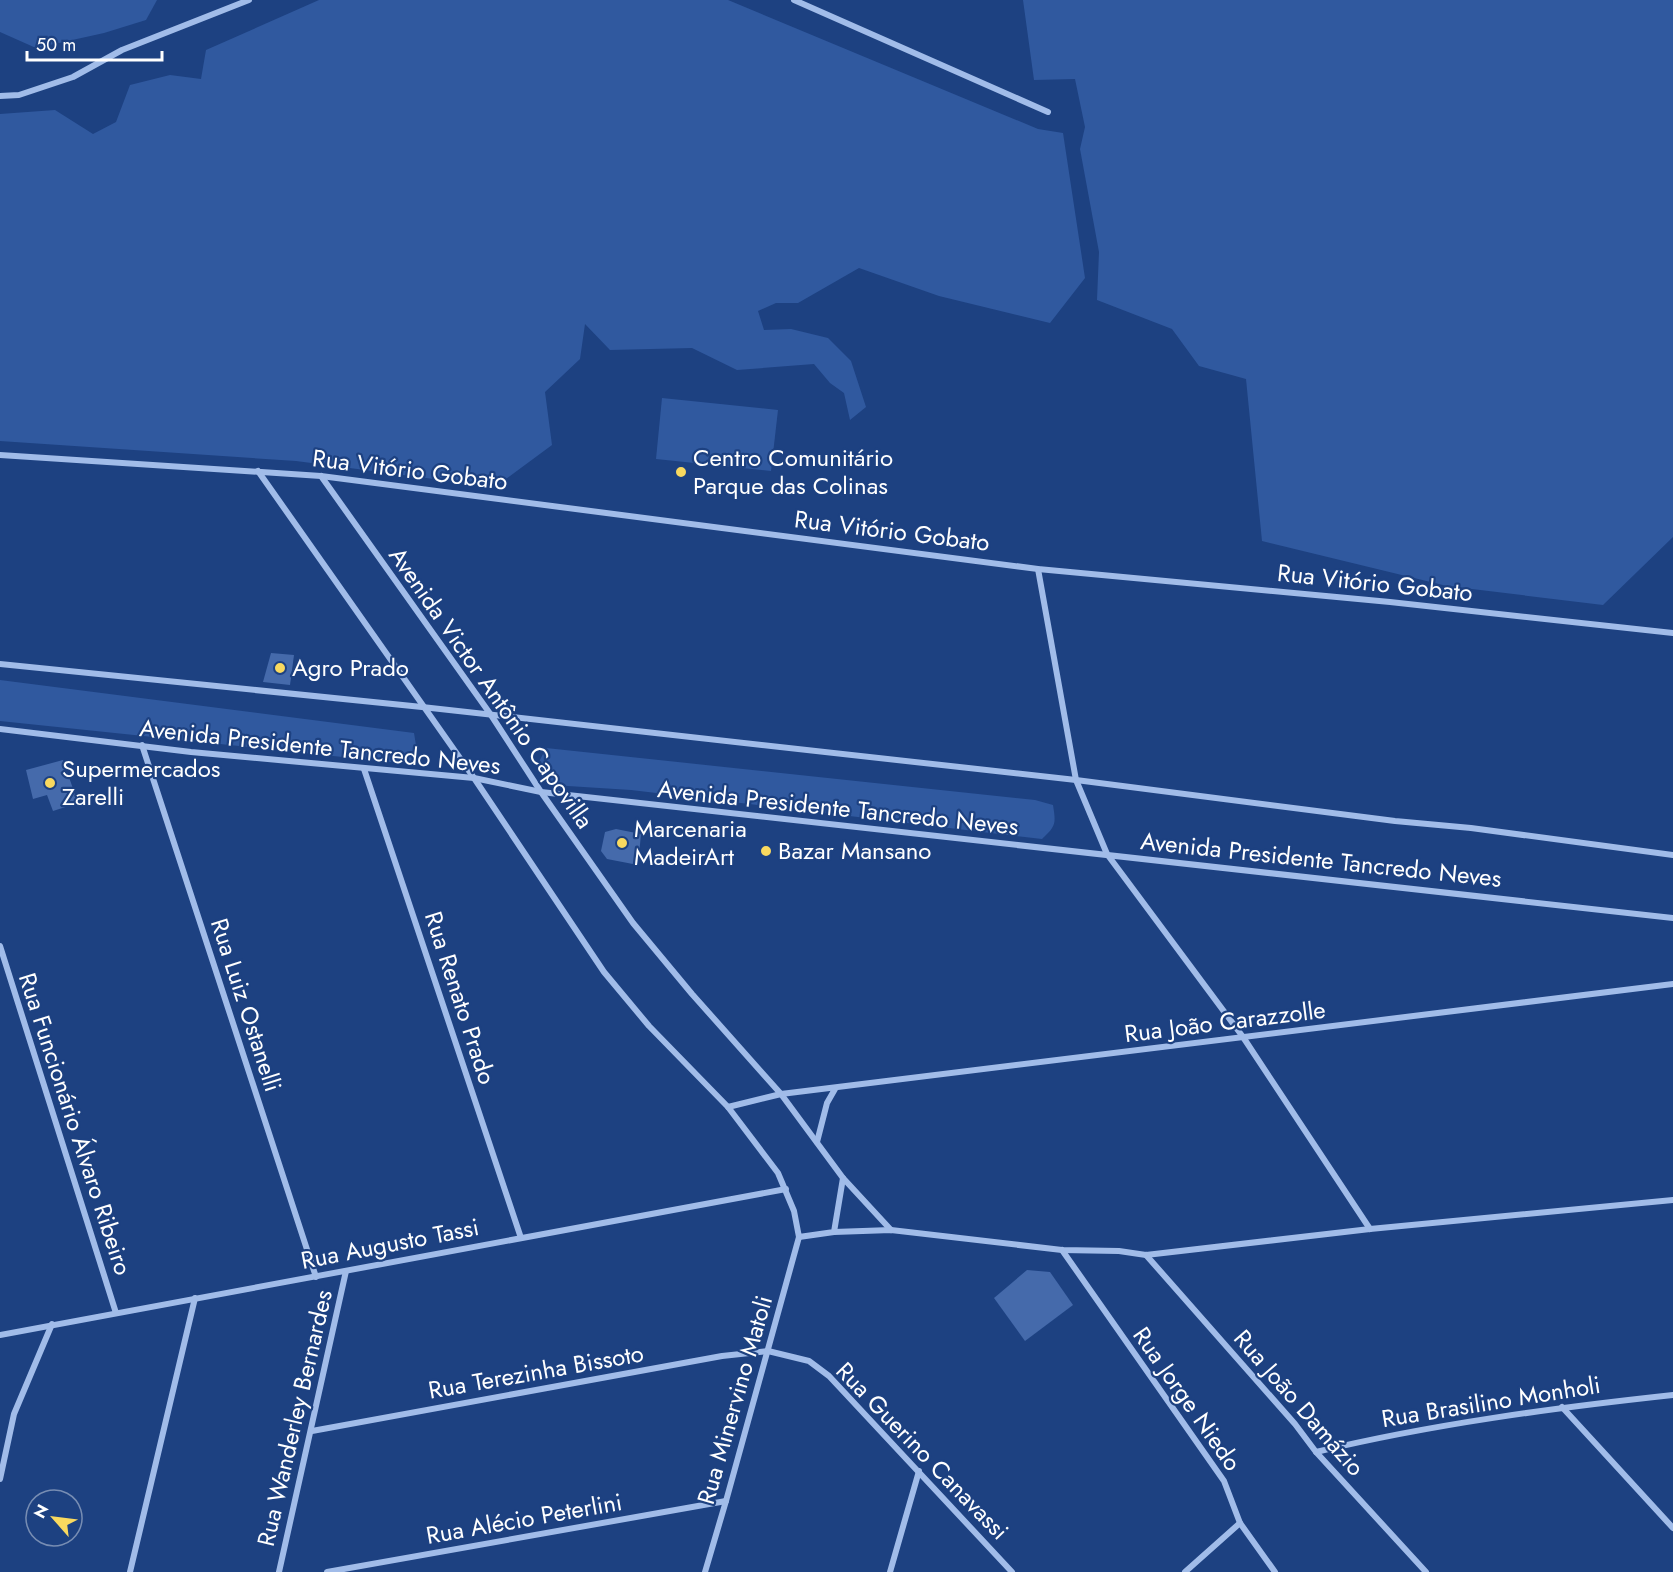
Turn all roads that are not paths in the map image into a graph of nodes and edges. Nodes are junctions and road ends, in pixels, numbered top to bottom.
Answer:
1 (249, 0) edge
2 (794, 0) edge
3 (0, 96) edge
4 (1048, 112) dead end
5 (0, 455) edge
6 (258, 471) junction
7 (321, 476) junction
8 (1038, 568) junction
9 (1673, 633) edge
10 (0, 664) edge
11 (422, 707) junction
12 (491, 715) junction
13 (0, 729) edge
14 (142, 745) junction
15 (364, 769) junction
16 (474, 778) junction
17 (1076, 780) junction
18 (541, 792) junction
19 (1107, 854) junction
20 (1673, 855) edge
21 (1673, 918) edge
22 (0, 946) edge
23 (1673, 984) edge
24 (1243, 1037) junction
25 (835, 1089) junction
26 (781, 1094) junction
27 (728, 1107) junction
28 (817, 1142) junction
29 (843, 1178) junction
30 (786, 1189) junction
31 (1673, 1200) edge
32 (1370, 1229) junction
33 (891, 1230) junction
34 (834, 1232) junction
35 (799, 1237) junction
36 (521, 1238) junction
37 (1062, 1251) junction
38 (1146, 1255) junction
39 (346, 1271) junction
40 (316, 1277) junction
41 (195, 1298) junction
42 (116, 1313) junction
43 (52, 1324) junction
44 (0, 1335) edge
45 (768, 1351) junction
46 (1673, 1395) edge
47 (1562, 1407) junction
48 (312, 1431) junction
49 (1316, 1452) junction
50 (919, 1471) junction
51 (0, 1479) edge
52 (726, 1501) junction
53 (1240, 1523) junction
54 (1673, 1528) edge
55 (130, 1572) edge
56 (279, 1572) edge
57 (327, 1572) edge
58 (705, 1572) edge
59 (890, 1572) edge
60 (1012, 1572) edge
61 (1185, 1572) edge
62 (1275, 1572) edge
63 (1426, 1572) edge

1 - 3 street
2 - 4 street
5 - 6 street, Rua Vitório Gobato
6 - 7 street, Rua Vitório Gobato
6 - 11 street
7 - 8 street, Rua Vitório Gobato
7 - 12 street, Avenida Victor Antônio Capovilla
8 - 9 street, Rua Vitório Gobato
8 - 17 street
10 - 11 street, Avenida Presidente Tancredo Neves
11 - 12 street, Avenida Presidente Tancredo Neves
11 - 16 street
12 - 17 street, Avenida Presidente Tancredo Neves
12 - 18 street, Avenida Victor Antônio Capovilla
13 - 14 street, Avenida Presidente Tancredo Neves
14 - 15 street, Avenida Presidente Tancredo Neves
14 - 40 street, Rua Luiz Ostanelli
15 - 16 street, Avenida Presidente Tancredo Neves
15 - 36 street, Rua Renato Prado
16 - 18 street, Avenida Presidente Tancredo Neves
16 - 27 street
17 - 19 street
17 - 20 street, Avenida Presidente Tancredo Neves
18 - 19 street, Avenida Presidente Tancredo Neves
18 - 26 street, Avenida Victor Antônio Capovilla
19 - 21 street, Avenida Presidente Tancredo Neves
19 - 24 street
22 - 42 street, Rua Funcionário Álvaro Ribeiro
23 - 24 street, Rua João Carazzolle
24 - 25 street, Rua João Carazzolle
24 - 32 street
25 - 26 street, Rua João Carazzolle
25 - 28 street
26 - 27 street, Rua João Carazzolle
26 - 28 street, Avenida Victor Antônio Capovilla
27 - 30 street
28 - 29 street, Avenida Victor Antônio Capovilla
29 - 33 street, Avenida Victor Antônio Capovilla
29 - 34 street
30 - 35 street
30 - 36 street, Rua Augusto Tassi
31 - 32 street
32 - 38 street
33 - 34 street
33 - 37 street
34 - 35 street
35 - 45 street, Rua Minervino Matoli
36 - 39 street, Rua Augusto Tassi
37 - 38 street
37 - 53 street, Rua Jorge Niedo
38 - 49 street, Rua João Damázio
39 - 40 street, Rua Augusto Tassi
39 - 48 street, Rua Wanderley Bernardes
40 - 41 street, Rua Augusto Tassi
41 - 42 street, Rua Augusto Tassi
41 - 55 street
42 - 43 street, Rua Augusto Tassi
43 - 44 street, Rua Augusto Tassi
43 - 51 street
45 - 48 street, Rua Terezinha Bissoto
45 - 50 street, Rua Guerino Canavassi
45 - 52 street, Rua Minervino Matoli
46 - 47 street, Rua Brasilino Monholi
47 - 49 street, Rua Brasilino Monholi
47 - 54 street
48 - 56 street, Rua Wanderley Bernardes
49 - 63 street, Rua João Damázio
50 - 59 street
50 - 60 street, Rua Guerino Canavassi
52 - 57 street, Rua Alécio Peterlini
52 - 58 street, Rua Minervino Matoli
53 - 61 street
53 - 62 street, Rua Jorge Niedo

